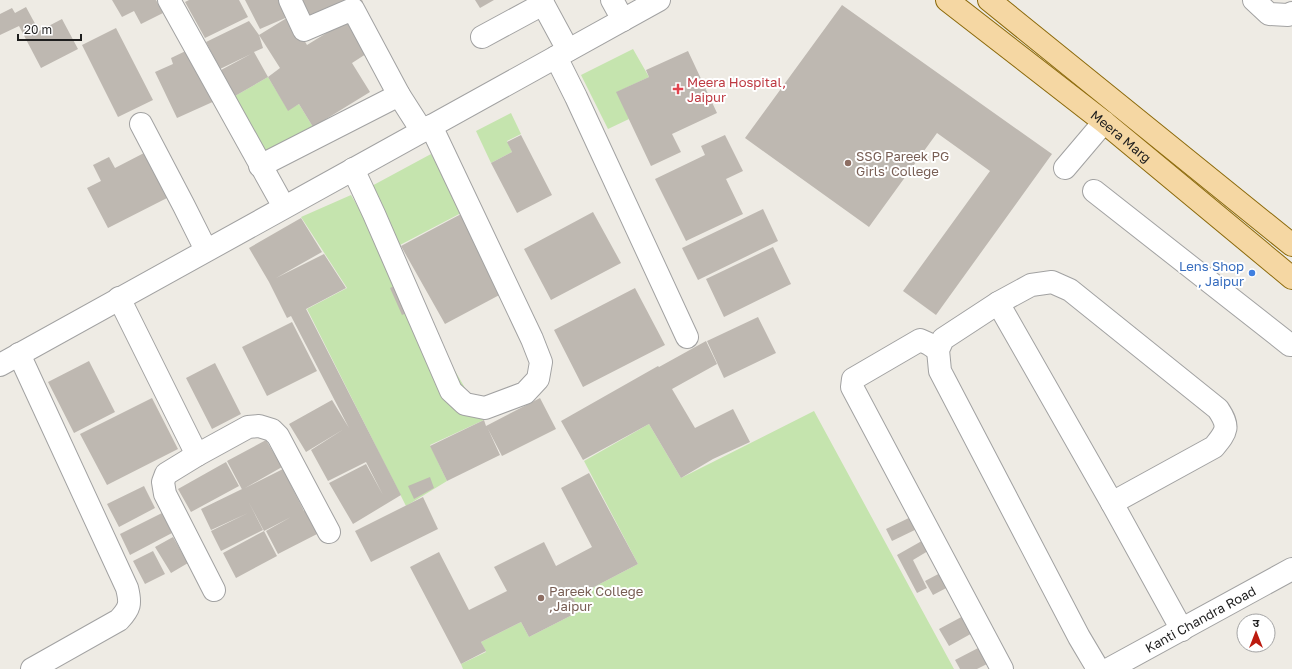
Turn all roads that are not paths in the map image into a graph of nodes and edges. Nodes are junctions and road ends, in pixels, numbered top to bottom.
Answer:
1 (169, 0) edge
2 (290, 0) edge
3 (612, 0) edge
4 (659, 0) edge
5 (947, 0) edge
6 (990, 0) edge
7 (1254, 0) edge
8 (542, 2) edge
9 (1292, 13) edge
10 (623, 20) junction
11 (482, 37) dead end
12 (562, 54) junction
13 (399, 94) junction
14 (1104, 122) junction
15 (141, 124) dead end
16 (426, 128) junction
17 (260, 166) junction
18 (1065, 168) dead end
19 (353, 170) junction
20 (1094, 191) dead end
21 (284, 207) junction
22 (1292, 245) edge
23 (206, 250) junction
24 (1292, 278) edge
25 (119, 298) junction
26 (998, 303) junction
27 (687, 337) dead end
28 (1292, 345) edge
29 (938, 350) junction
30 (6, 359) edge
31 (197, 455) junction
32 (1112, 503) junction
33 (329, 532) dead end
34 (1292, 570) edge
35 (214, 590) dead end
36 (1182, 630) junction
37 (32, 669) edge
38 (1002, 669) edge
39 (1098, 669) edge
40 (1110, 669) edge

1 - 17 street
2 - 13 street
3 - 10 street
4 - 10 street
5 - 14 main road, Meera Marg
6 - 22 main road, Meera Marg
7 - 9 street
8 - 11 street
8 - 12 street
10 - 12 street
12 - 16 street
12 - 27 street
13 - 16 street
13 - 17 street
14 - 18 street
14 - 24 main road, Meera Marg
15 - 23 street
16 - 19 street
16 - 19 street
17 - 21 street
19 - 21 street
20 - 28 street
21 - 23 street
23 - 25 street
25 - 30 street
25 - 31 street
26 - 29 street
26 - 32 street
26 - 32 street
29 - 38 street
29 - 39 street
30 - 37 street
31 - 33 street
31 - 35 street
32 - 36 street
34 - 36 street, Kanti Chandra Road
36 - 40 street, Kanti Chandra Road

